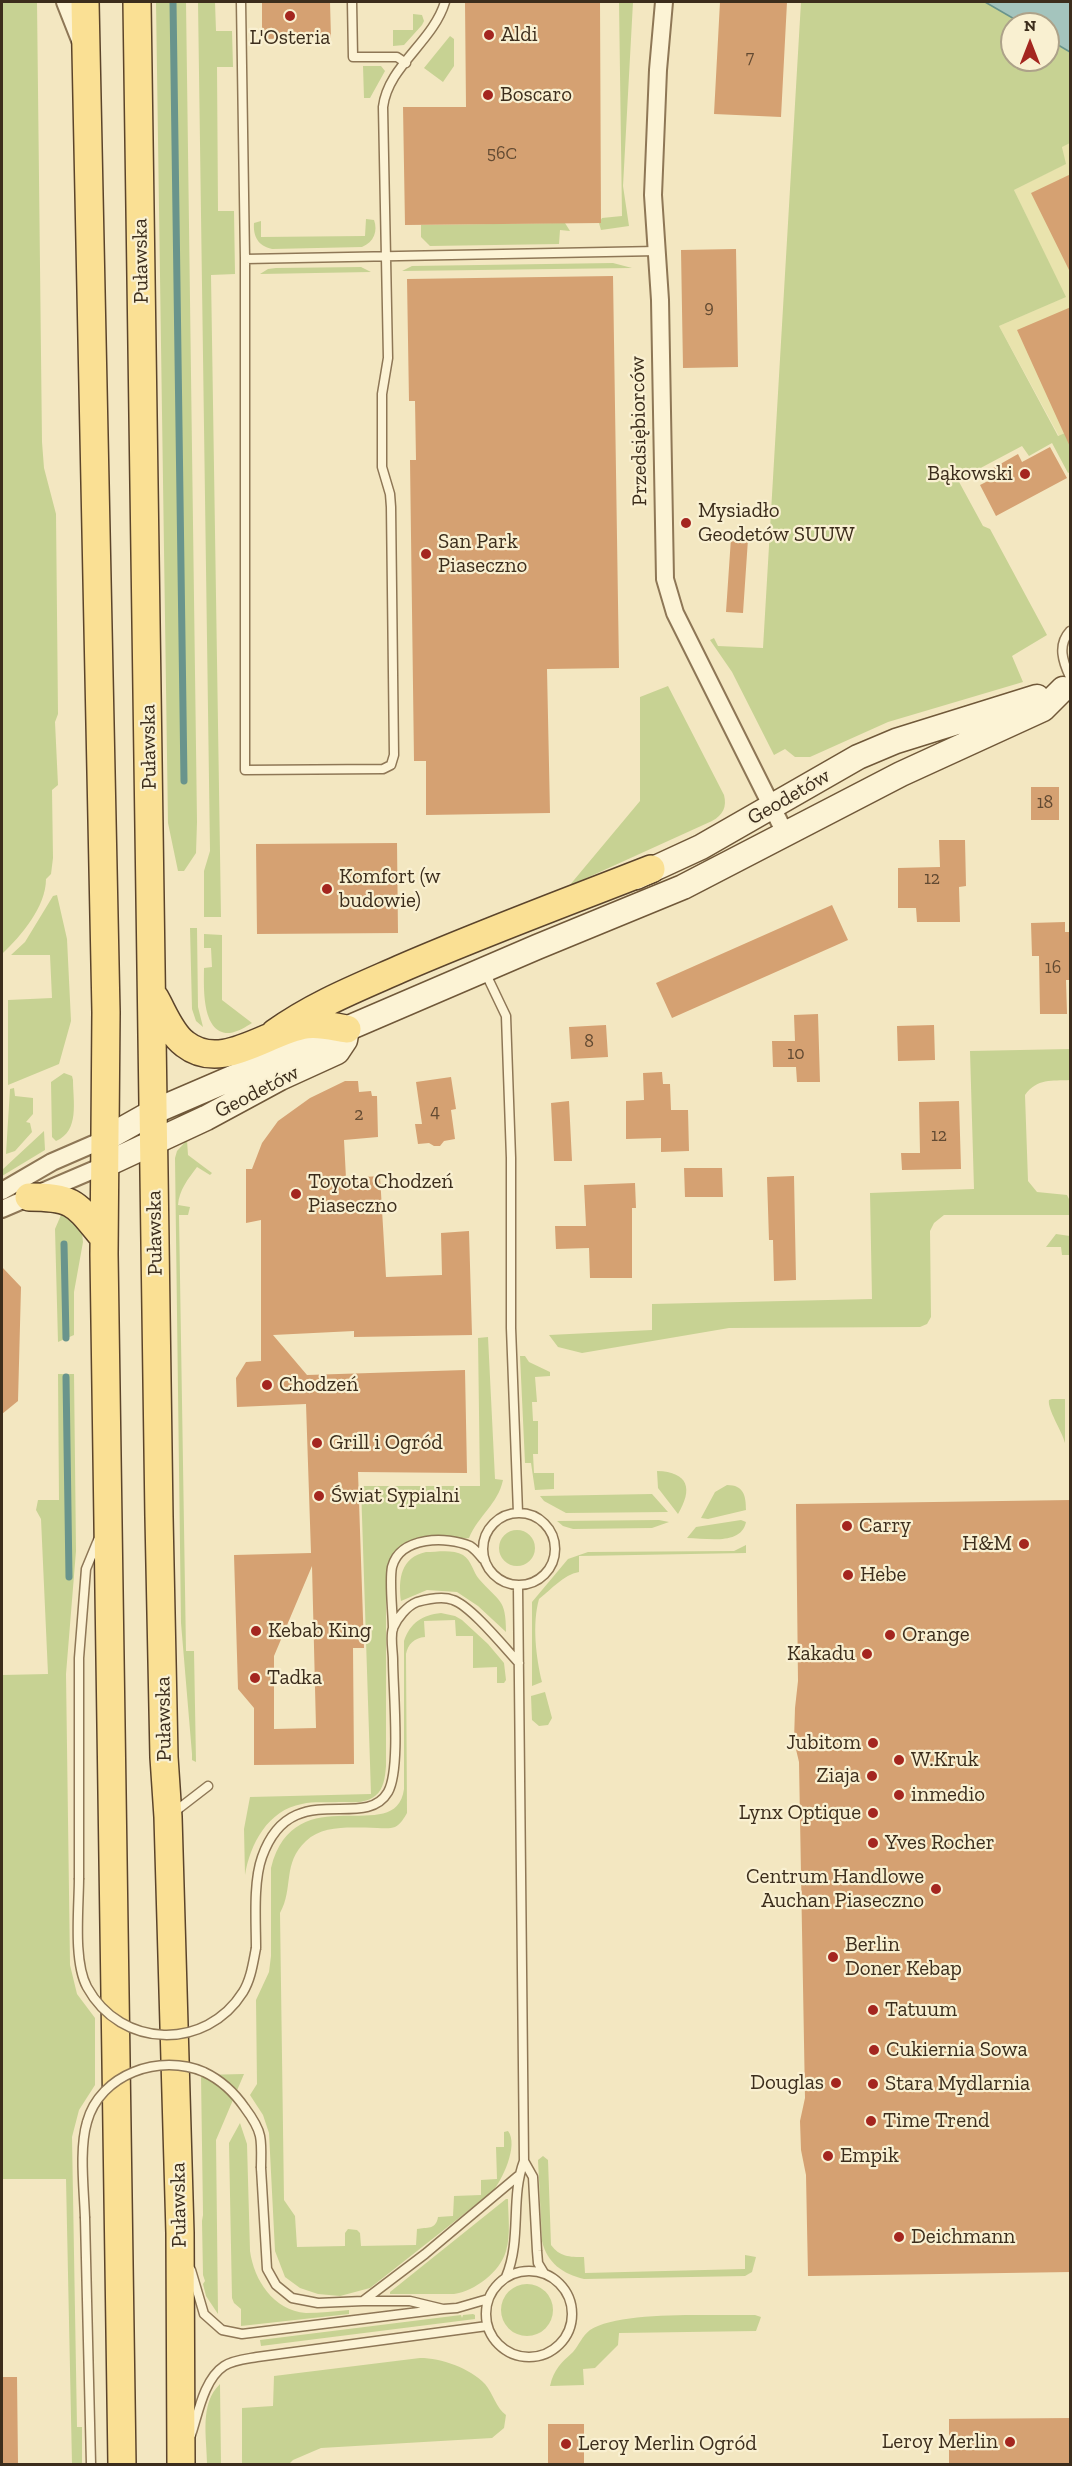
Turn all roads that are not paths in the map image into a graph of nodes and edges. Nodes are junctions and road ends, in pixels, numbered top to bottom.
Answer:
1 (65, 2) edge
2 (85, 2) edge
3 (137, 2) edge
4 (241, 2) edge
5 (352, 2) edge
6 (445, 2) edge
7 (664, 2) edge
8 (86, 57) junction
9 (406, 63) junction
10 (657, 251) junction
11 (385, 257) junction
12 (245, 259) junction
13 (1071, 631) edge
14 (1068, 684) edge
15 (772, 807) junction
16 (785, 833) junction
17 (651, 869) junction
18 (537, 947) junction
19 (484, 969) junction
20 (153, 994) junction
21 (347, 1029) junction
22 (275, 1034) junction
23 (153, 1112) junction
24 (154, 1141) junction
25 (105, 1152) junction
26 (2, 1191) edge
27 (29, 1197) junction
28 (2, 1209) edge
29 (104, 1238) junction
30 (518, 1513) junction
31 (108, 1514) junction
32 (484, 1559) junction
33 (519, 1586) junction
34 (393, 1629) junction
35 (519, 1663) junction
36 (208, 1786) dead end
37 (168, 1817) junction
38 (524, 2161) junction
39 (518, 2176) junction
40 (180, 2233) junction
41 (544, 2273) junction
42 (506, 2277) junction
43 (488, 2299) junction
44 (363, 2301) junction
45 (444, 2309) junction
46 (487, 2326) junction
47 (91, 2464) edge
48 (122, 2464) edge
49 (181, 2464) edge

1 - 8 street
2 - 8 main road
3 - 20 main road, Puławska
4 - 12 lane
5 - 9 lane
6 - 9 lane
7 - 10 street, Przedsiębiorców
8 - 25 main road
9 - 11 lane
10 - 11 lane
10 - 15 street, Przedsiębiorców
11 - 12 lane
11 - 12 lane
13 - 14 lane
14 - 15 street, Geodetów
14 - 16 street, Geodetów
15 - 16 street, Przedsiębiorców
15 - 17 street, Geodetów
16 - 18 street, Geodetów
17 - 18 street, Geodetów
17 - 22 main road
18 - 19 street, Geodetów
19 - 21 street, Geodetów
19 - 30 lane
20 - 22 main road
20 - 23 main road, Puławska
21 - 22 main road
21 - 23 street, Geodetów
21 - 24 street, Geodetów
23 - 24 main road, Puławska
23 - 25 street, Geodetów
24 - 25 street, Geodetów
24 - 37 main road, Puławska
25 - 26 street
25 - 27 street
25 - 29 main road
27 - 28 street
27 - 29 main road
29 - 31 main road
30 - 32 lane
30 - 33 lane
31 - 34 lane, bridge
31 - 48 main road
32 - 33 lane
32 - 34 lane
33 - 35 lane
34 - 35 lane
35 - 38 lane
36 - 37 lane
37 - 40 main road, Puławska
38 - 39 lane
38 - 41 lane
39 - 42 lane
39 - 44 lane
40 - 45 lane
40 - 49 main road, Puławska
41 - 42 lane
41 - 46 lane
42 - 43 lane
43 - 45 lane
43 - 46 lane
44 - 45 lane
44 - 47 lane, bridge
46 - 49 lane

